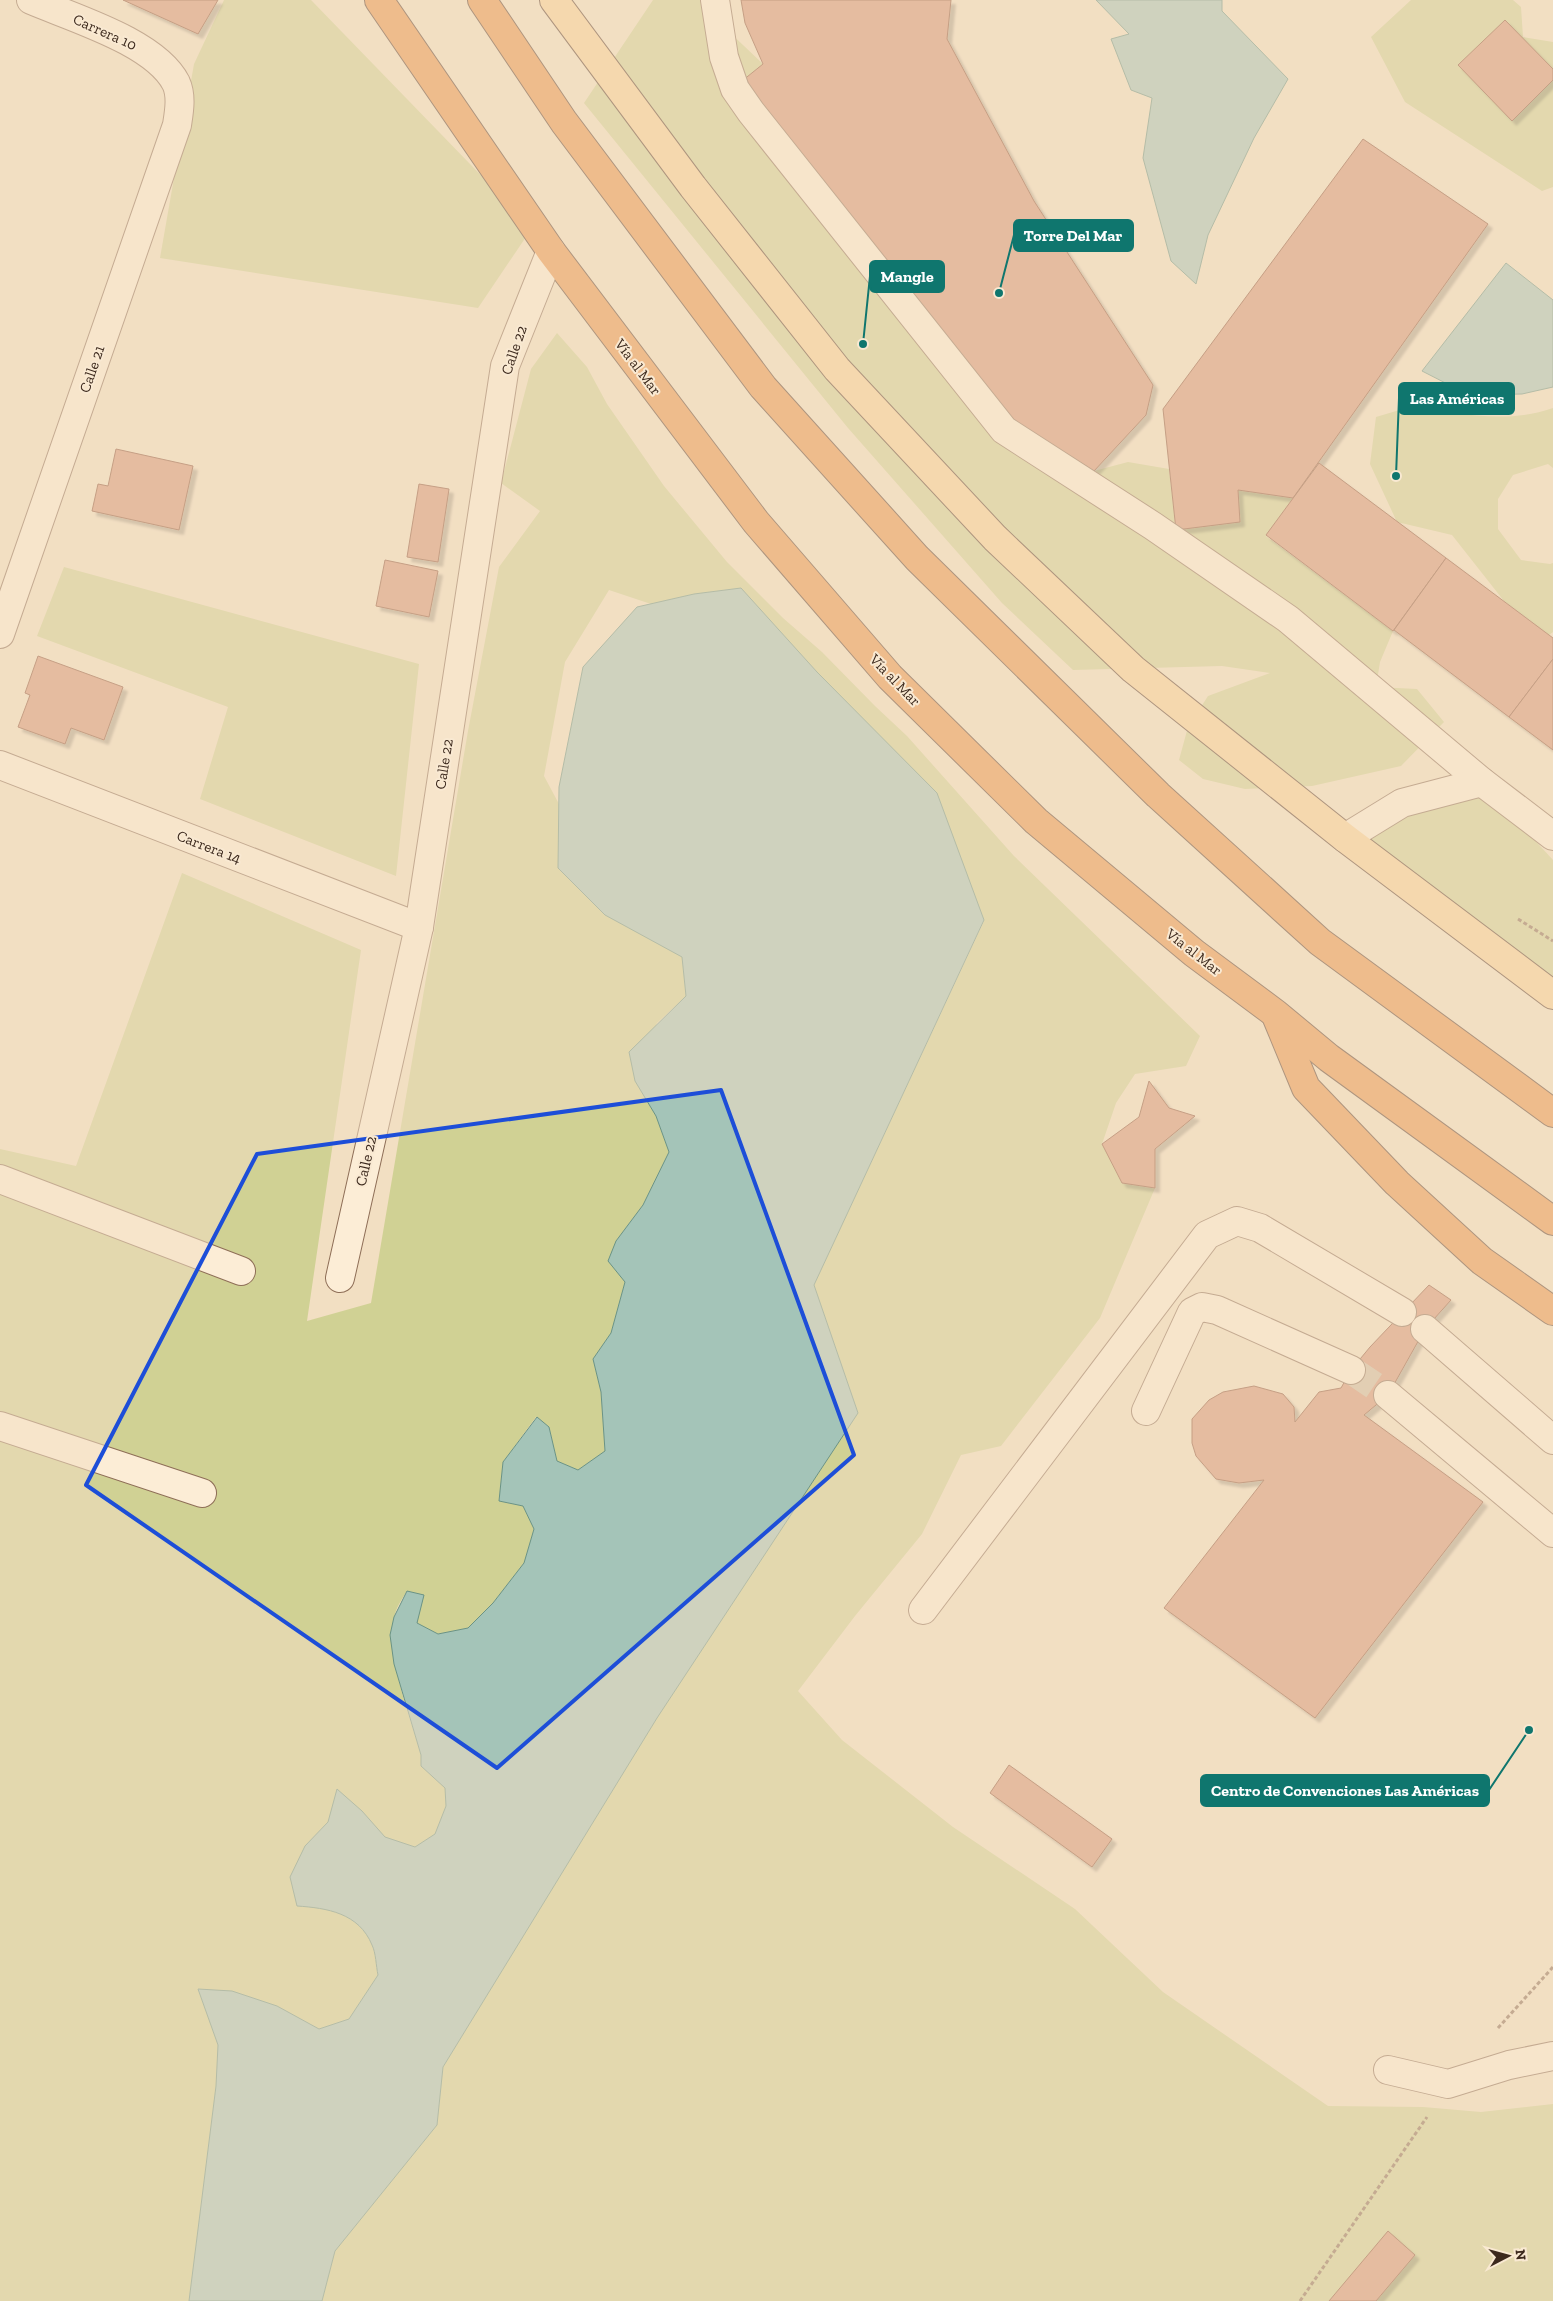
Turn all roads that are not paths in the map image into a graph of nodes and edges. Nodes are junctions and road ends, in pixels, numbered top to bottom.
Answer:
1 (31, 0) edge
2 (379, 0) edge
3 (482, 0) edge
4 (715, 0) edge
5 (559, 2) edge
6 (180, 103) joint
7 (551, 251) junction
8 (0, 634) edge
9 (0, 765) edge
10 (1482, 782) junction
11 (1553, 836) edge
12 (1345, 838) junction
13 (419, 927) junction
14 (1553, 995) edge
15 (1276, 1014) junction
16 (1553, 1113) edge
17 (0, 1179) edge
18 (1553, 1221) edge
19 (241, 1272) dead end
20 (340, 1278) dead end
21 (1553, 1311) edge
22 (1402, 1312) dead end
23 (1426, 1329) dead end
24 (1350, 1370) tunnel mouth
25 (1388, 1395) tunnel mouth
26 (1146, 1411) dead end
27 (0, 1426) edge
28 (1553, 1440) edge
29 (202, 1492) dead end
30 (1553, 1533) edge
31 (924, 1610) dead end
32 (1553, 2056) edge
33 (1388, 2070) dead end

1 - 6 street, Carrera 10
2 - 7 highway, Vía al Mar
3 - 16 highway
4 - 10 street
5 - 12 main road
6 - 8 street, Calle 21
7 - 13 street, Calle 22
7 - 15 highway, Vía al Mar
9 - 13 street, Carrera 14
10 - 11 street
10 - 12 street
12 - 14 main road
13 - 20 street, Calle 22
15 - 18 highway, Vía al Mar
15 - 21 highway
17 - 19 street
22 - 31 street
23 - 28 street
24 - 26 street
25 - 30 street
27 - 29 street
32 - 33 street

